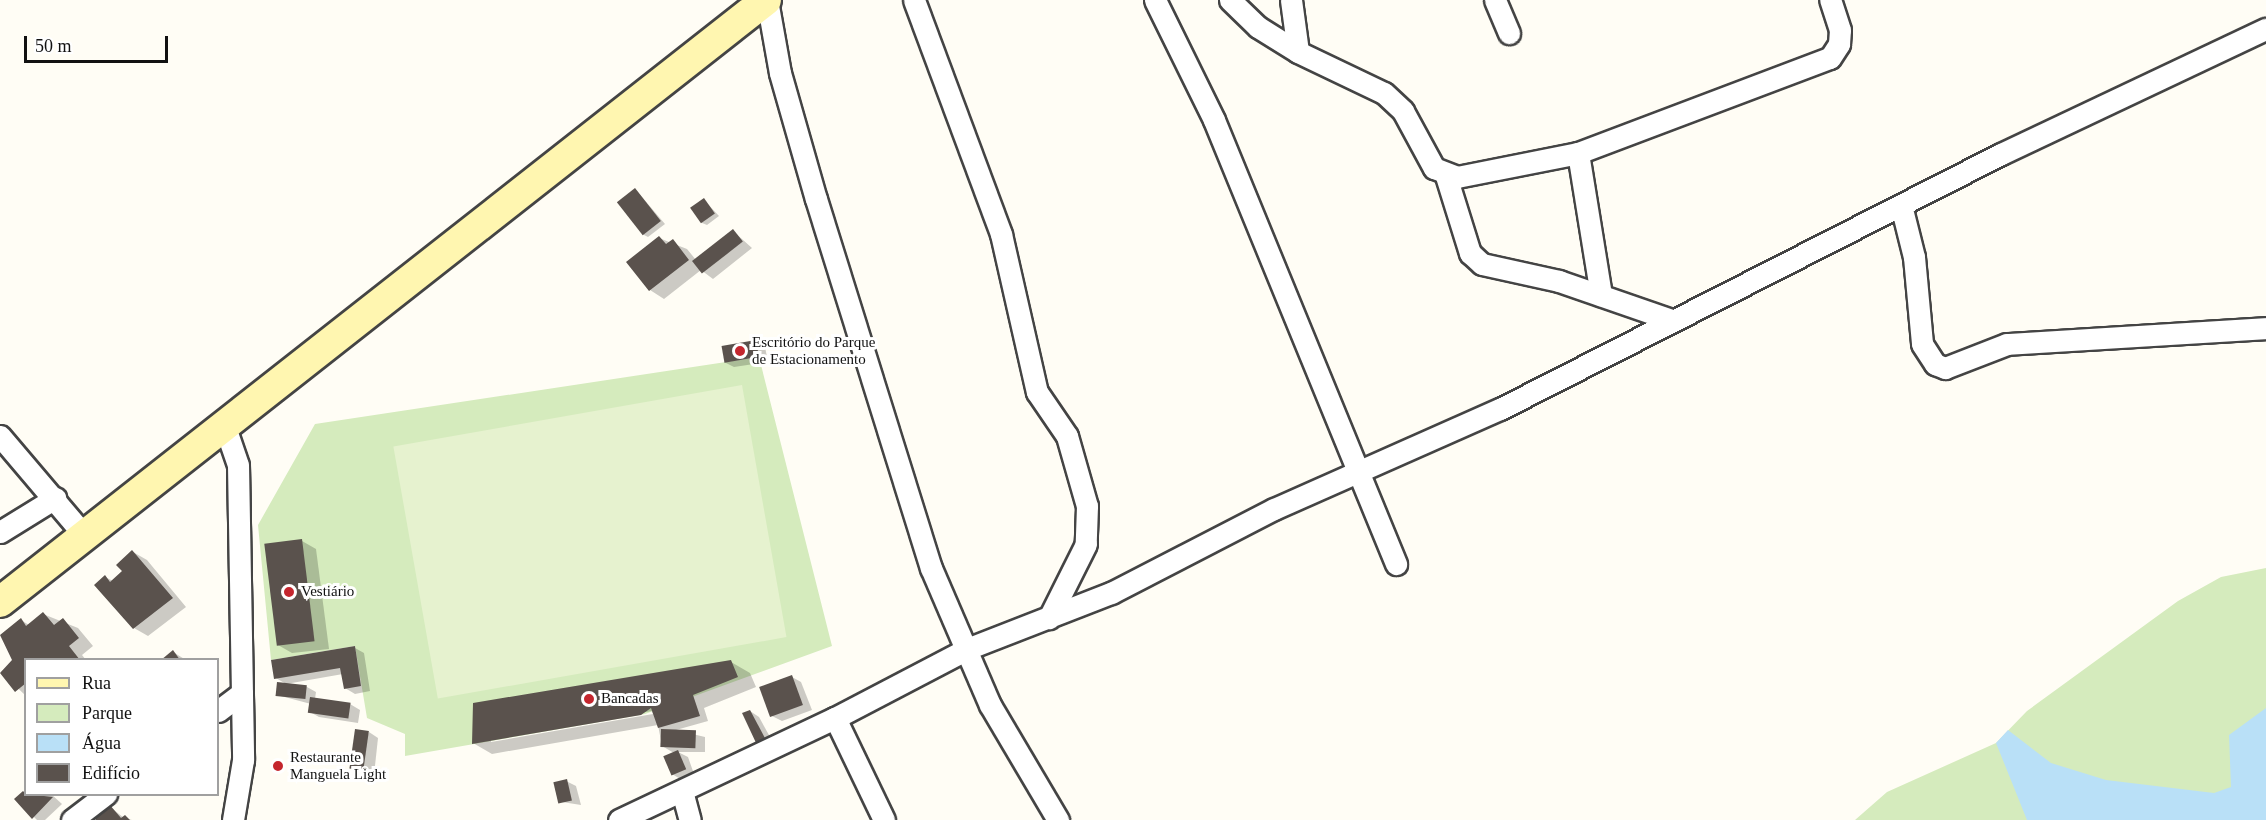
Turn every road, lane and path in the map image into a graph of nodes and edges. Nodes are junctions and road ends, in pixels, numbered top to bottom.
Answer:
1 (766, 0) edge
2 (914, 0) edge
3 (1155, 0) edge
4 (1230, 0) edge
5 (1291, 0) edge
6 (1495, 0) edge
7 (1830, 0) edge
8 (2266, 29) edge
9 (1509, 33) dead end
10 (1298, 52) junction
11 (1578, 153) junction
12 (1446, 176) junction
13 (1901, 205) junction
14 (1601, 295) junction
15 (1669, 319) junction
16 (2266, 328) edge
17 (225, 427) junction
18 (0, 436) edge
19 (1359, 470) junction
20 (55, 498) junction
21 (0, 532) edge
22 (84, 535) junction
23 (1396, 564) dead end
24 (0, 602) edge
25 (1049, 618) junction
26 (967, 649) junction
27 (242, 693) junction
28 (219, 710) edge
29 (835, 718) junction
30 (682, 791) junction
31 (105, 796) edge
32 (72, 820) edge
33 (233, 820) edge
34 (619, 820) edge
35 (690, 820) edge
36 (884, 820) edge
37 (1058, 820) edge

1 - 17 main road
1 - 26 street
2 - 25 street
3 - 19 street
4 - 10 street
5 - 10 street
6 - 9 street
7 - 11 street
8 - 13 street
10 - 12 street
11 - 12 street
11 - 14 street
12 - 14 street
13 - 15 street
13 - 16 street
14 - 15 street
15 - 19 street
17 - 22 main road
17 - 27 street
18 - 20 street
19 - 23 street
19 - 25 street
20 - 21 street
20 - 22 street
22 - 24 main road
25 - 26 street
26 - 29 street
26 - 37 street
27 - 28 street
27 - 33 street
29 - 30 street
29 - 36 street
30 - 34 street
30 - 35 street
31 - 32 street

